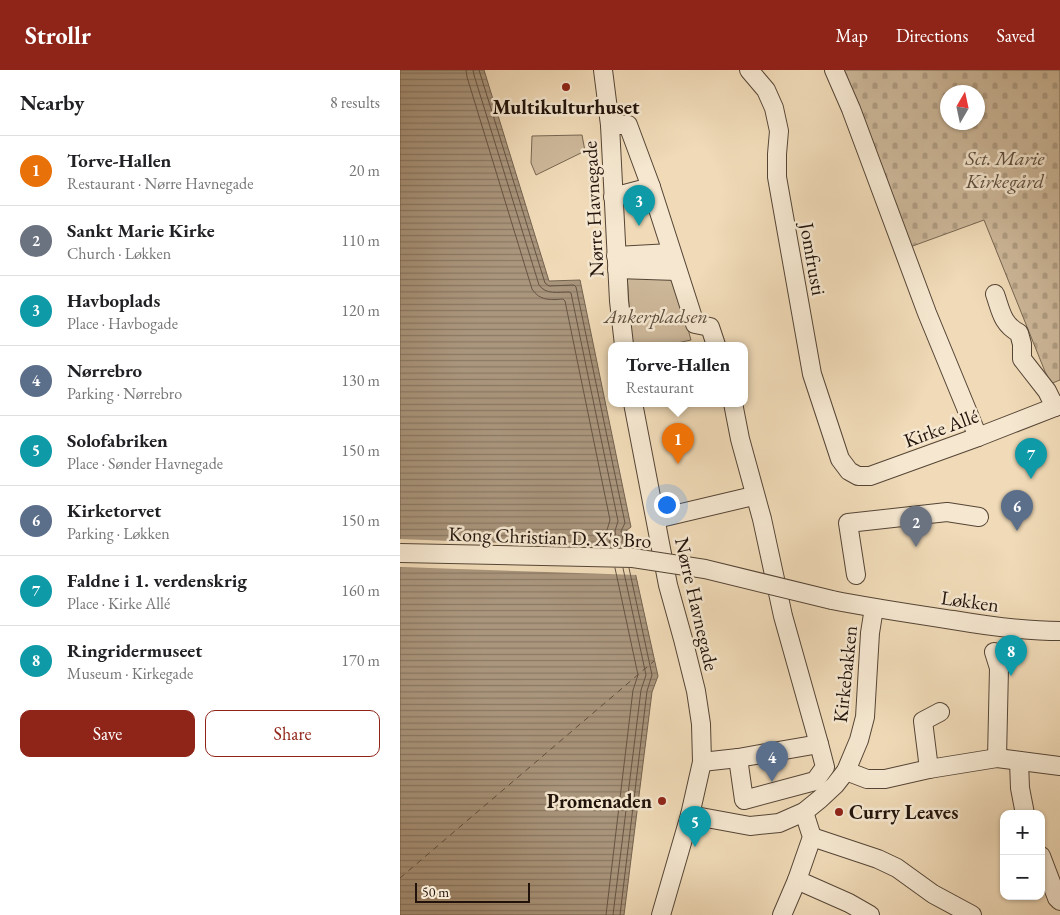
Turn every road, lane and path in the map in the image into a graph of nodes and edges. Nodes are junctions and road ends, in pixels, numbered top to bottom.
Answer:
1 (603, 70) edge
2 (749, 70) edge
3 (834, 70) edge
4 (610, 125) junction
5 (650, 187) junction
6 (613, 197) junction
7 (671, 253) junction
8 (617, 262) junction
9 (677, 272) junction
10 (995, 294) dead end
11 (624, 342) edge
12 (715, 342) edge
13 (1057, 406) edge
14 (634, 407) edge
15 (733, 407) edge
16 (978, 437) junction
17 (840, 459) joint
18 (753, 497) junction
19 (979, 517) dead end
20 (656, 519) junction
21 (400, 553) edge
22 (856, 575) dead end
23 (874, 608) junction
24 (1060, 631) edge
25 (994, 652) dead end
26 (940, 712) dead end
27 (820, 744) junction
28 (738, 758) junction
29 (996, 758) junction
30 (1018, 761) junction
31 (702, 762) junction
32 (1059, 764) edge
33 (929, 769) junction
34 (846, 771) junction
35 (1024, 810) edge
36 (804, 812) junction
37 (690, 815) junction
38 (812, 837) junction
39 (1045, 866) edge
40 (797, 880) junction
41 (1060, 901) edge
42 (661, 915) edge
43 (782, 915) edge
44 (870, 915) edge
45 (972, 915) edge

1 - 4 street, Nørre Havnegade
2 - 17 street, Jomfrusti
3 - 16 street
4 - 5 street
4 - 6 street, Nørre Havnegade
5 - 6 street
5 - 7 street
6 - 8 street, Nørre Havnegade
7 - 8 street
7 - 9 street
8 - 9 street
8 - 11 street, Nørre Havnegade
9 - 12 street
10 - 13 street
13 - 16 street, Kirke Allé
14 - 20 street, Nørre Havnegade
15 - 18 street
16 - 17 street, Kirke Allé
18 - 20 street
18 - 27 street
19 - 22 street
20 - 31 street, Nørre Havnegade
21 - 23 street, Kong Christian D. X's Bro, bridge
23 - 24 street, Løkken
23 - 34 street, Kirkebakken
25 - 29 street
26 - 33 street
27 - 28 street
27 - 28 street
28 - 31 street
29 - 30 street
29 - 33 street
30 - 32 street
30 - 35 street
31 - 37 street, Nørre Havnegade
33 - 34 street
34 - 36 street, Kirkebakken
36 - 37 street, Kirkebakken
36 - 38 street
37 - 42 street, Nørre Havnegade
38 - 40 street
38 - 45 street
39 - 41 street
40 - 43 street
40 - 44 street

